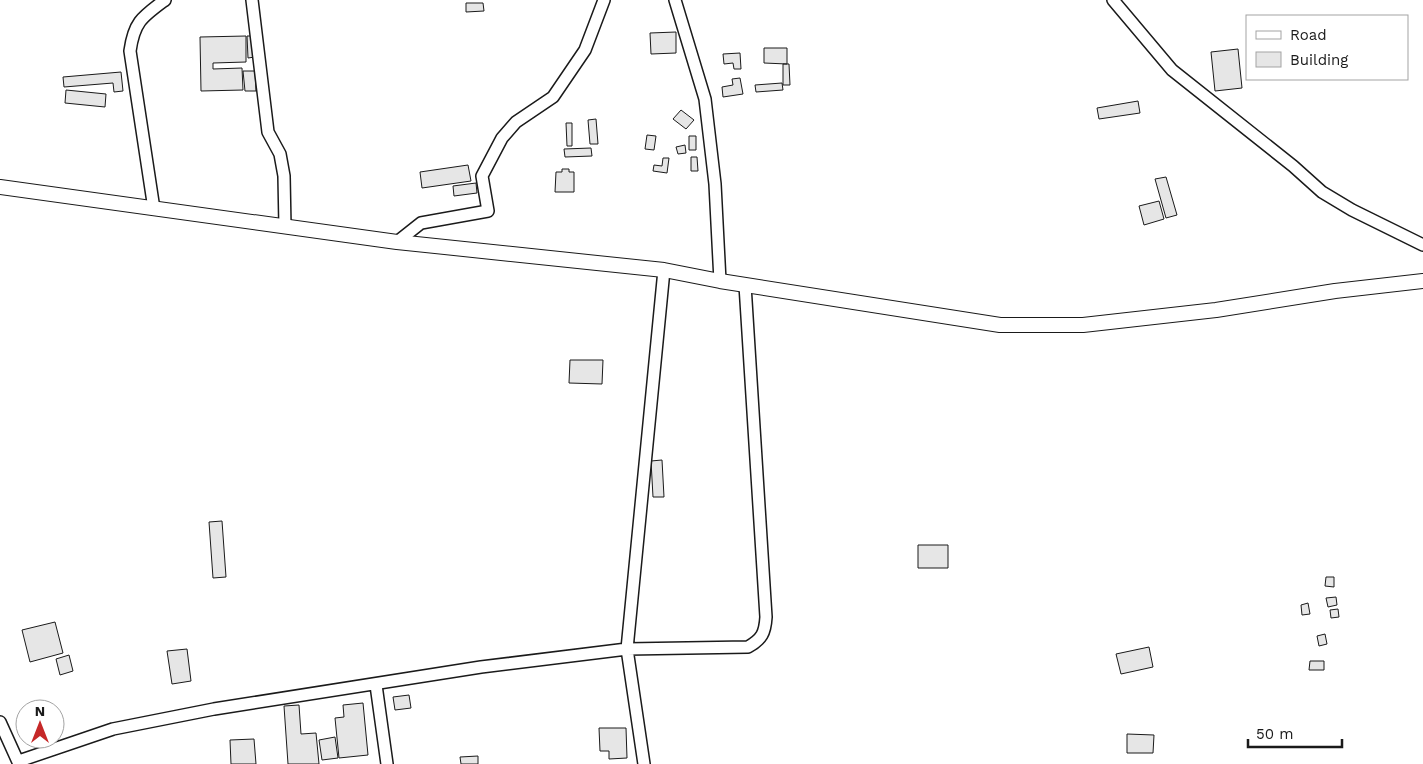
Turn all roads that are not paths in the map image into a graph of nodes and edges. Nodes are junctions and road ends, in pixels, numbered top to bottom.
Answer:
1 (165, 0) edge
2 (252, 0) edge
3 (604, 0) edge
4 (675, 0) edge
5 (1113, 0) edge
6 (0, 187) edge
7 (154, 209) junction
8 (285, 227) junction
9 (397, 242) junction
10 (1423, 245) edge
11 (664, 270) junction
12 (720, 281) junction
13 (1423, 281) edge
14 (745, 285) junction
15 (627, 649) junction
16 (376, 685) junction
17 (0, 722) edge
18 (19, 762) edge
19 (387, 764) edge
20 (644, 764) edge

1 - 7 street
2 - 8 street
3 - 9 street
4 - 12 street
5 - 10 street
6 - 7 street
7 - 8 street
8 - 9 street
9 - 11 street
11 - 12 street
11 - 15 street
12 - 14 street
13 - 14 street
14 - 15 street
15 - 16 street
15 - 20 street
16 - 18 street
16 - 19 street
17 - 18 street

